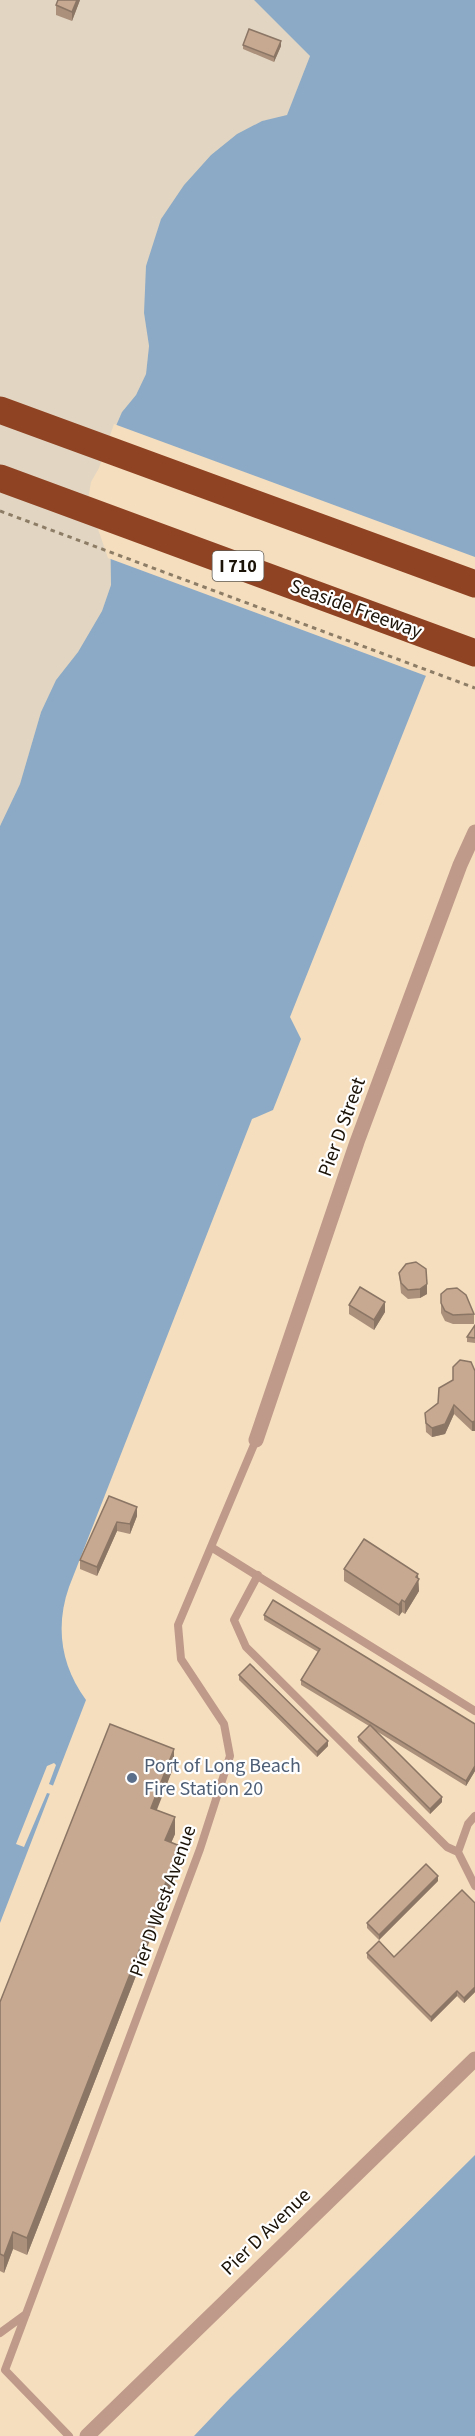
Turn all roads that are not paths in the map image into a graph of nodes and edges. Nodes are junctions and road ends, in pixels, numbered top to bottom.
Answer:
1 (0, 410) edge
2 (0, 478) edge
3 (475, 584) edge
4 (475, 653) edge
5 (475, 832) edge
6 (256, 1440) joint
7 (211, 1547) junction
8 (258, 1575) junction
9 (475, 1711) edge
10 (475, 1816) edge
11 (458, 1852) junction
12 (475, 1886) edge
13 (475, 2059) edge
14 (28, 2313) junction
15 (0, 2333) edge
16 (69, 2436) edge
17 (87, 2436) edge

1 - 3 highway
2 - 4 highway, Seaside Freeway / I 710
5 - 6 street, Pier D Street
6 - 7 lane, Pier D West Avenue
7 - 8 lane
7 - 14 lane, Pier D West Avenue
8 - 9 lane
8 - 11 lane
10 - 11 lane
11 - 12 lane
13 - 17 street, Pier D Avenue
14 - 15 lane
14 - 16 lane, Pier D West Avenue

